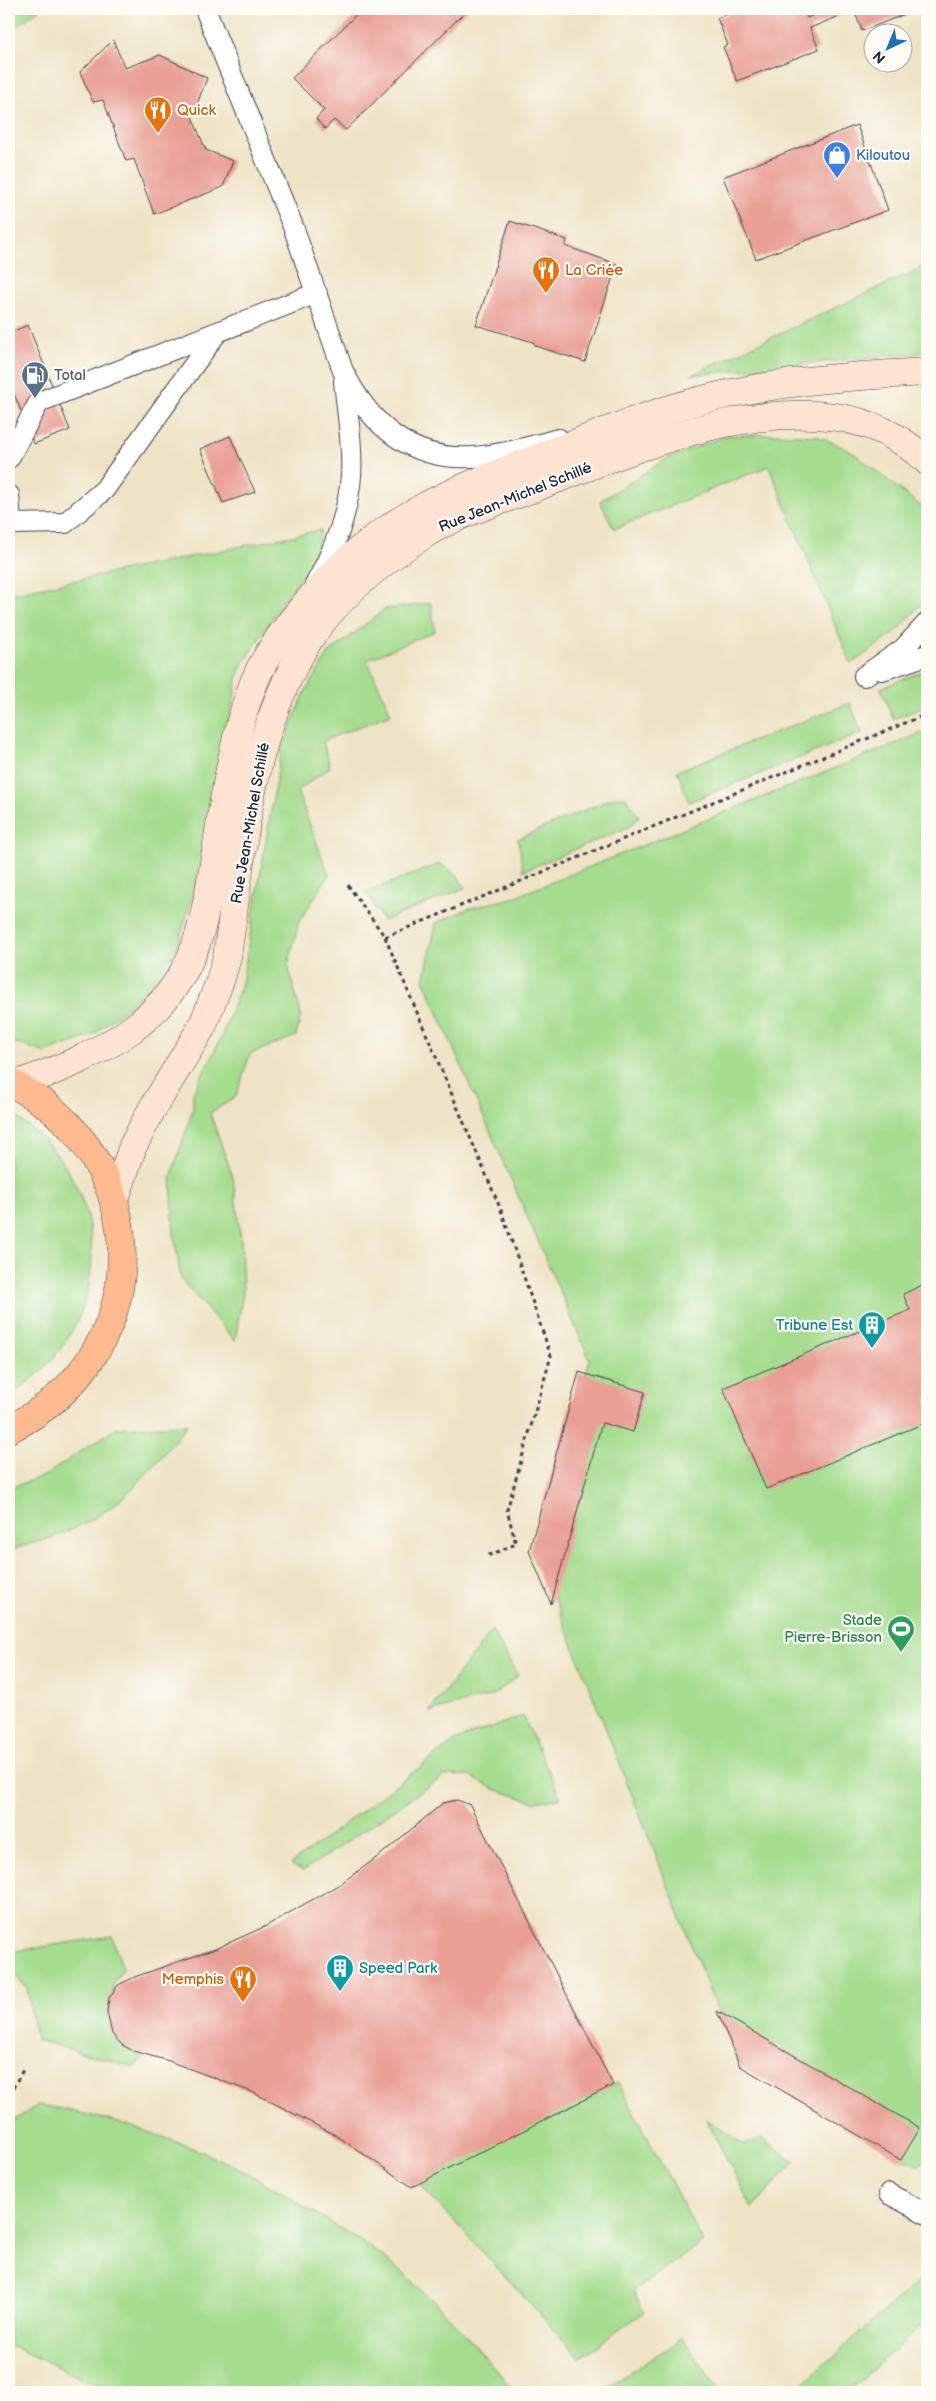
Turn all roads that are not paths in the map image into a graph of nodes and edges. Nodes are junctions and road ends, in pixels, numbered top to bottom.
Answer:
1 (205, 9) edge
2 (317, 293) junction
3 (216, 334) junction
4 (343, 371) junction
5 (927, 372) edge
6 (624, 424) junction
7 (9, 458) edge
8 (927, 461) edge
9 (9, 495) edge
10 (300, 610) junction
11 (927, 623) edge
12 (927, 655) edge
13 (12, 1083) edge
14 (114, 1202) junction
15 (9, 1429) edge
16 (889, 2194) dead end
17 (927, 2214) edge

1 - 2 lane
2 - 3 lane
2 - 4 lane
3 - 7 lane
3 - 9 lane
4 - 6 lane
4 - 10 lane
5 - 6 main road, Rue Jean-Michel Schillé
6 - 10 main road, Rue Jean-Michel Schillé
8 - 14 main road, Rue Jean-Michel Schillé
10 - 13 main road, Rue Jean-Michel Schillé
11 - 12 lane
13 - 14 main road
14 - 15 main road
16 - 17 lane

